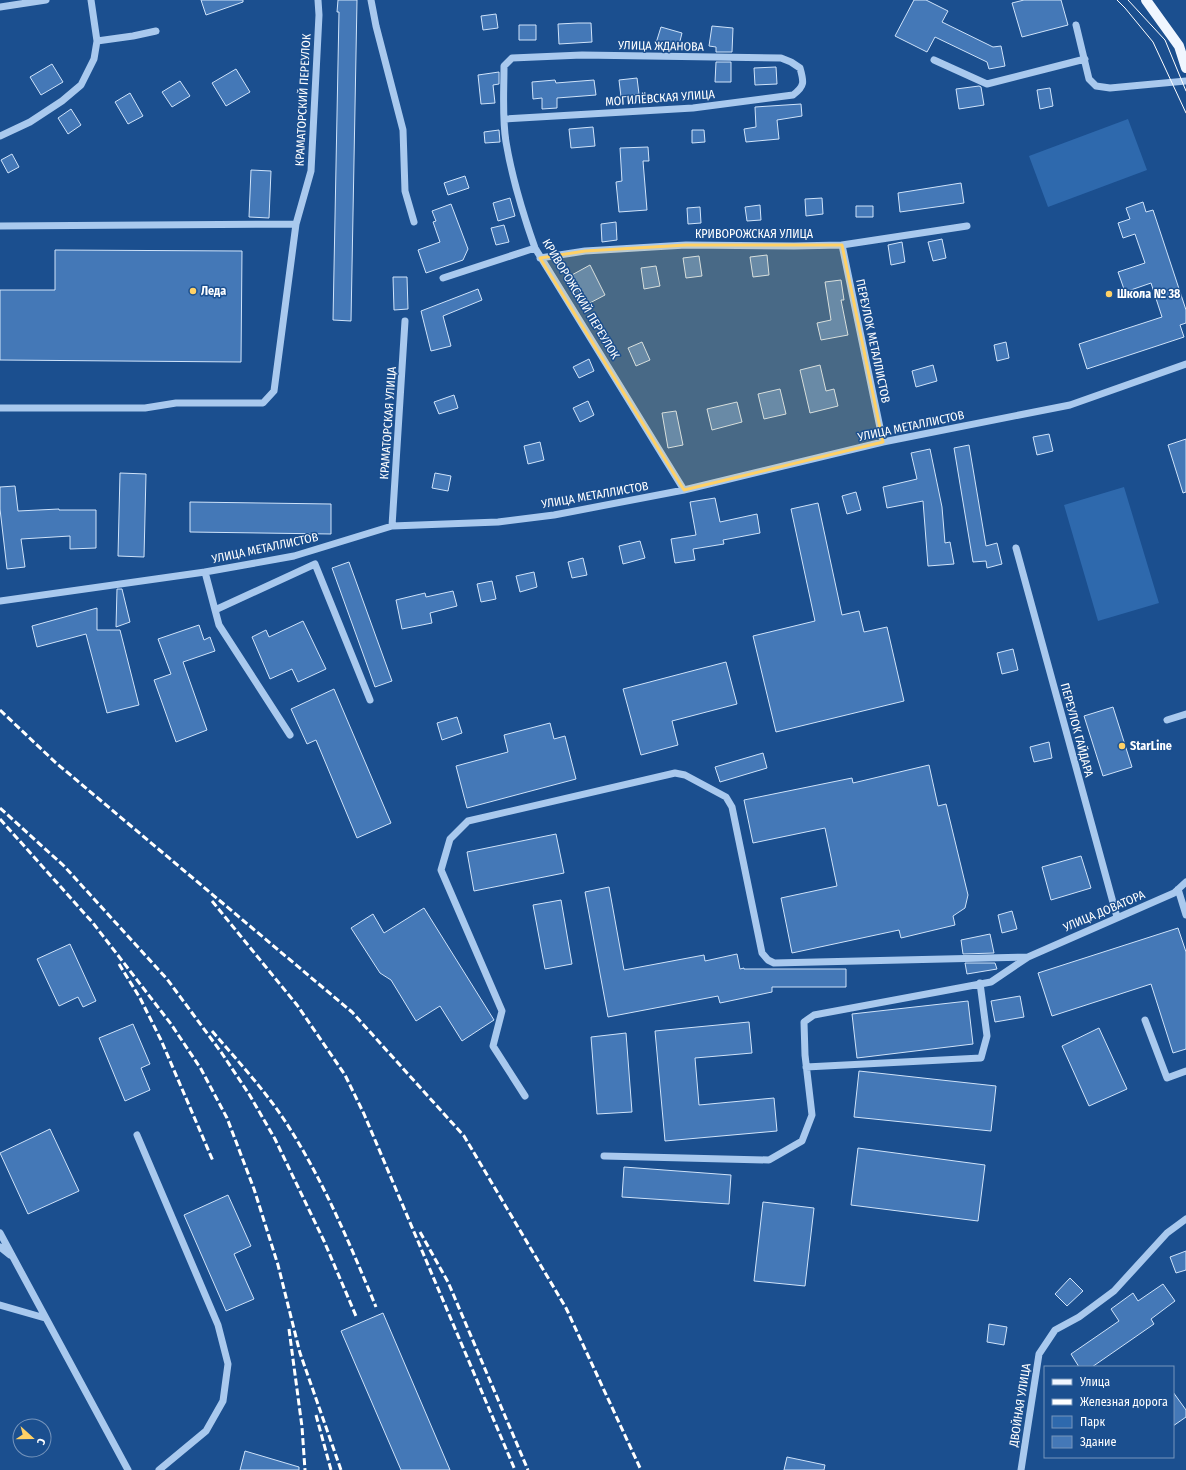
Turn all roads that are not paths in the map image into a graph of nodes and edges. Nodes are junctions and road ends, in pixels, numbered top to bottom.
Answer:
1 (46, 0) edge
2 (92, 0) edge
3 (318, 0) edge
4 (371, 0) edge
5 (1146, 0) edge
6 (0, 7) edge
7 (1076, 25) dead end
8 (156, 31) dead end
9 (97, 42) junction
10 (512, 58) joint
11 (1085, 59) junction
12 (934, 60) dead end
13 (1186, 68) edge
14 (802, 76) joint
15 (1186, 81) edge
16 (505, 119) junction
17 (0, 136) edge
18 (414, 222) dead end
19 (296, 224) junction
20 (0, 226) edge
21 (967, 226) dead end
22 (842, 245) junction
23 (535, 248) junction
24 (540, 258) junction
25 (443, 278) dead end
26 (405, 321) dead end
27 (1186, 364) edge
28 (0, 408) edge
29 (883, 442) junction
30 (684, 490) junction
31 (392, 526) junction
32 (1016, 548) dead end
33 (205, 572) junction
34 (0, 601) edge
35 (215, 610) junction
36 (370, 700) dead end
37 (1186, 714) edge
38 (1167, 720) dead end
39 (290, 735) dead end
40 (1186, 882) edge
41 (1178, 889) junction
42 (1186, 915) edge
43 (1117, 917) junction
44 (1028, 957) junction
45 (980, 984) junction
46 (1145, 1020) dead end
47 (806, 1067) junction
48 (1186, 1071) edge
49 (525, 1096) dead end
50 (137, 1135) dead end
51 (604, 1156) dead end
52 (1186, 1219) edge
53 (0, 1233) edge
54 (0, 1246) edge
55 (13, 1258) junction
56 (0, 1305) edge
57 (45, 1318) junction
58 (128, 1470) edge
59 (159, 1470) edge
60 (1021, 1470) edge

1 - 6 street
2 - 9 street
3 - 19 street, КРАМАТОРСКИЙ ПЕРЕУЛОК
4 - 18 street
5 - 13 main road
7 - 11 street
8 - 9 street
9 - 17 street
10 - 14 street, УЛИЦА ЖДАНОВА
10 - 16 street, КРИВОРОЖСКИЙ ПЕРЕУЛОК
11 - 12 street
11 - 15 street
14 - 16 street, МОГИЛЁВСКАЯ УЛИЦА
16 - 23 street, КРИВОРОЖСКИЙ ПЕРЕУЛОК
19 - 20 street
19 - 28 street, КРАМАТОРСКИЙ ПЕРЕУЛОК
21 - 22 street, КРИВОРОЖСКАЯ УЛИЦА
22 - 24 street, КРИВОРОЖСКАЯ УЛИЦА
22 - 29 street, ПЕРЕУЛОК МЕТАЛЛИСТОВ
23 - 24 street, КРИВОРОЖСКИЙ ПЕРЕУЛОК
23 - 25 street
24 - 30 street, КРИВОРОЖСКИЙ ПЕРЕУЛОК
26 - 31 street, КРАМАТОРСКАЯ УЛИЦА
27 - 29 street, УЛИЦА МЕТАЛЛИСТОВ
29 - 30 street, УЛИЦА МЕТАЛЛИСТОВ
30 - 31 street, УЛИЦА МЕТАЛЛИСТОВ
31 - 33 street, УЛИЦА МЕТАЛЛИСТОВ
32 - 43 street, ПЕРЕУЛОК ГАЙДАРА
33 - 34 street, УЛИЦА МЕТАЛЛИСТОВ
33 - 35 street
35 - 36 street
35 - 39 street
37 - 38 street
40 - 41 street, УЛИЦА ДОВАТОРА
41 - 42 street
41 - 43 street, УЛИЦА ДОВАТОРА
43 - 44 street, УЛИЦА ДОВАТОРА
44 - 45 street
44 - 49 street
45 - 47 street
45 - 47 street
46 - 48 street
47 - 51 street
50 - 59 street
52 - 60 street, ДВОЙНАЯ УЛИЦА
53 - 55 street
54 - 55 street
55 - 57 street
56 - 57 street
57 - 58 street

